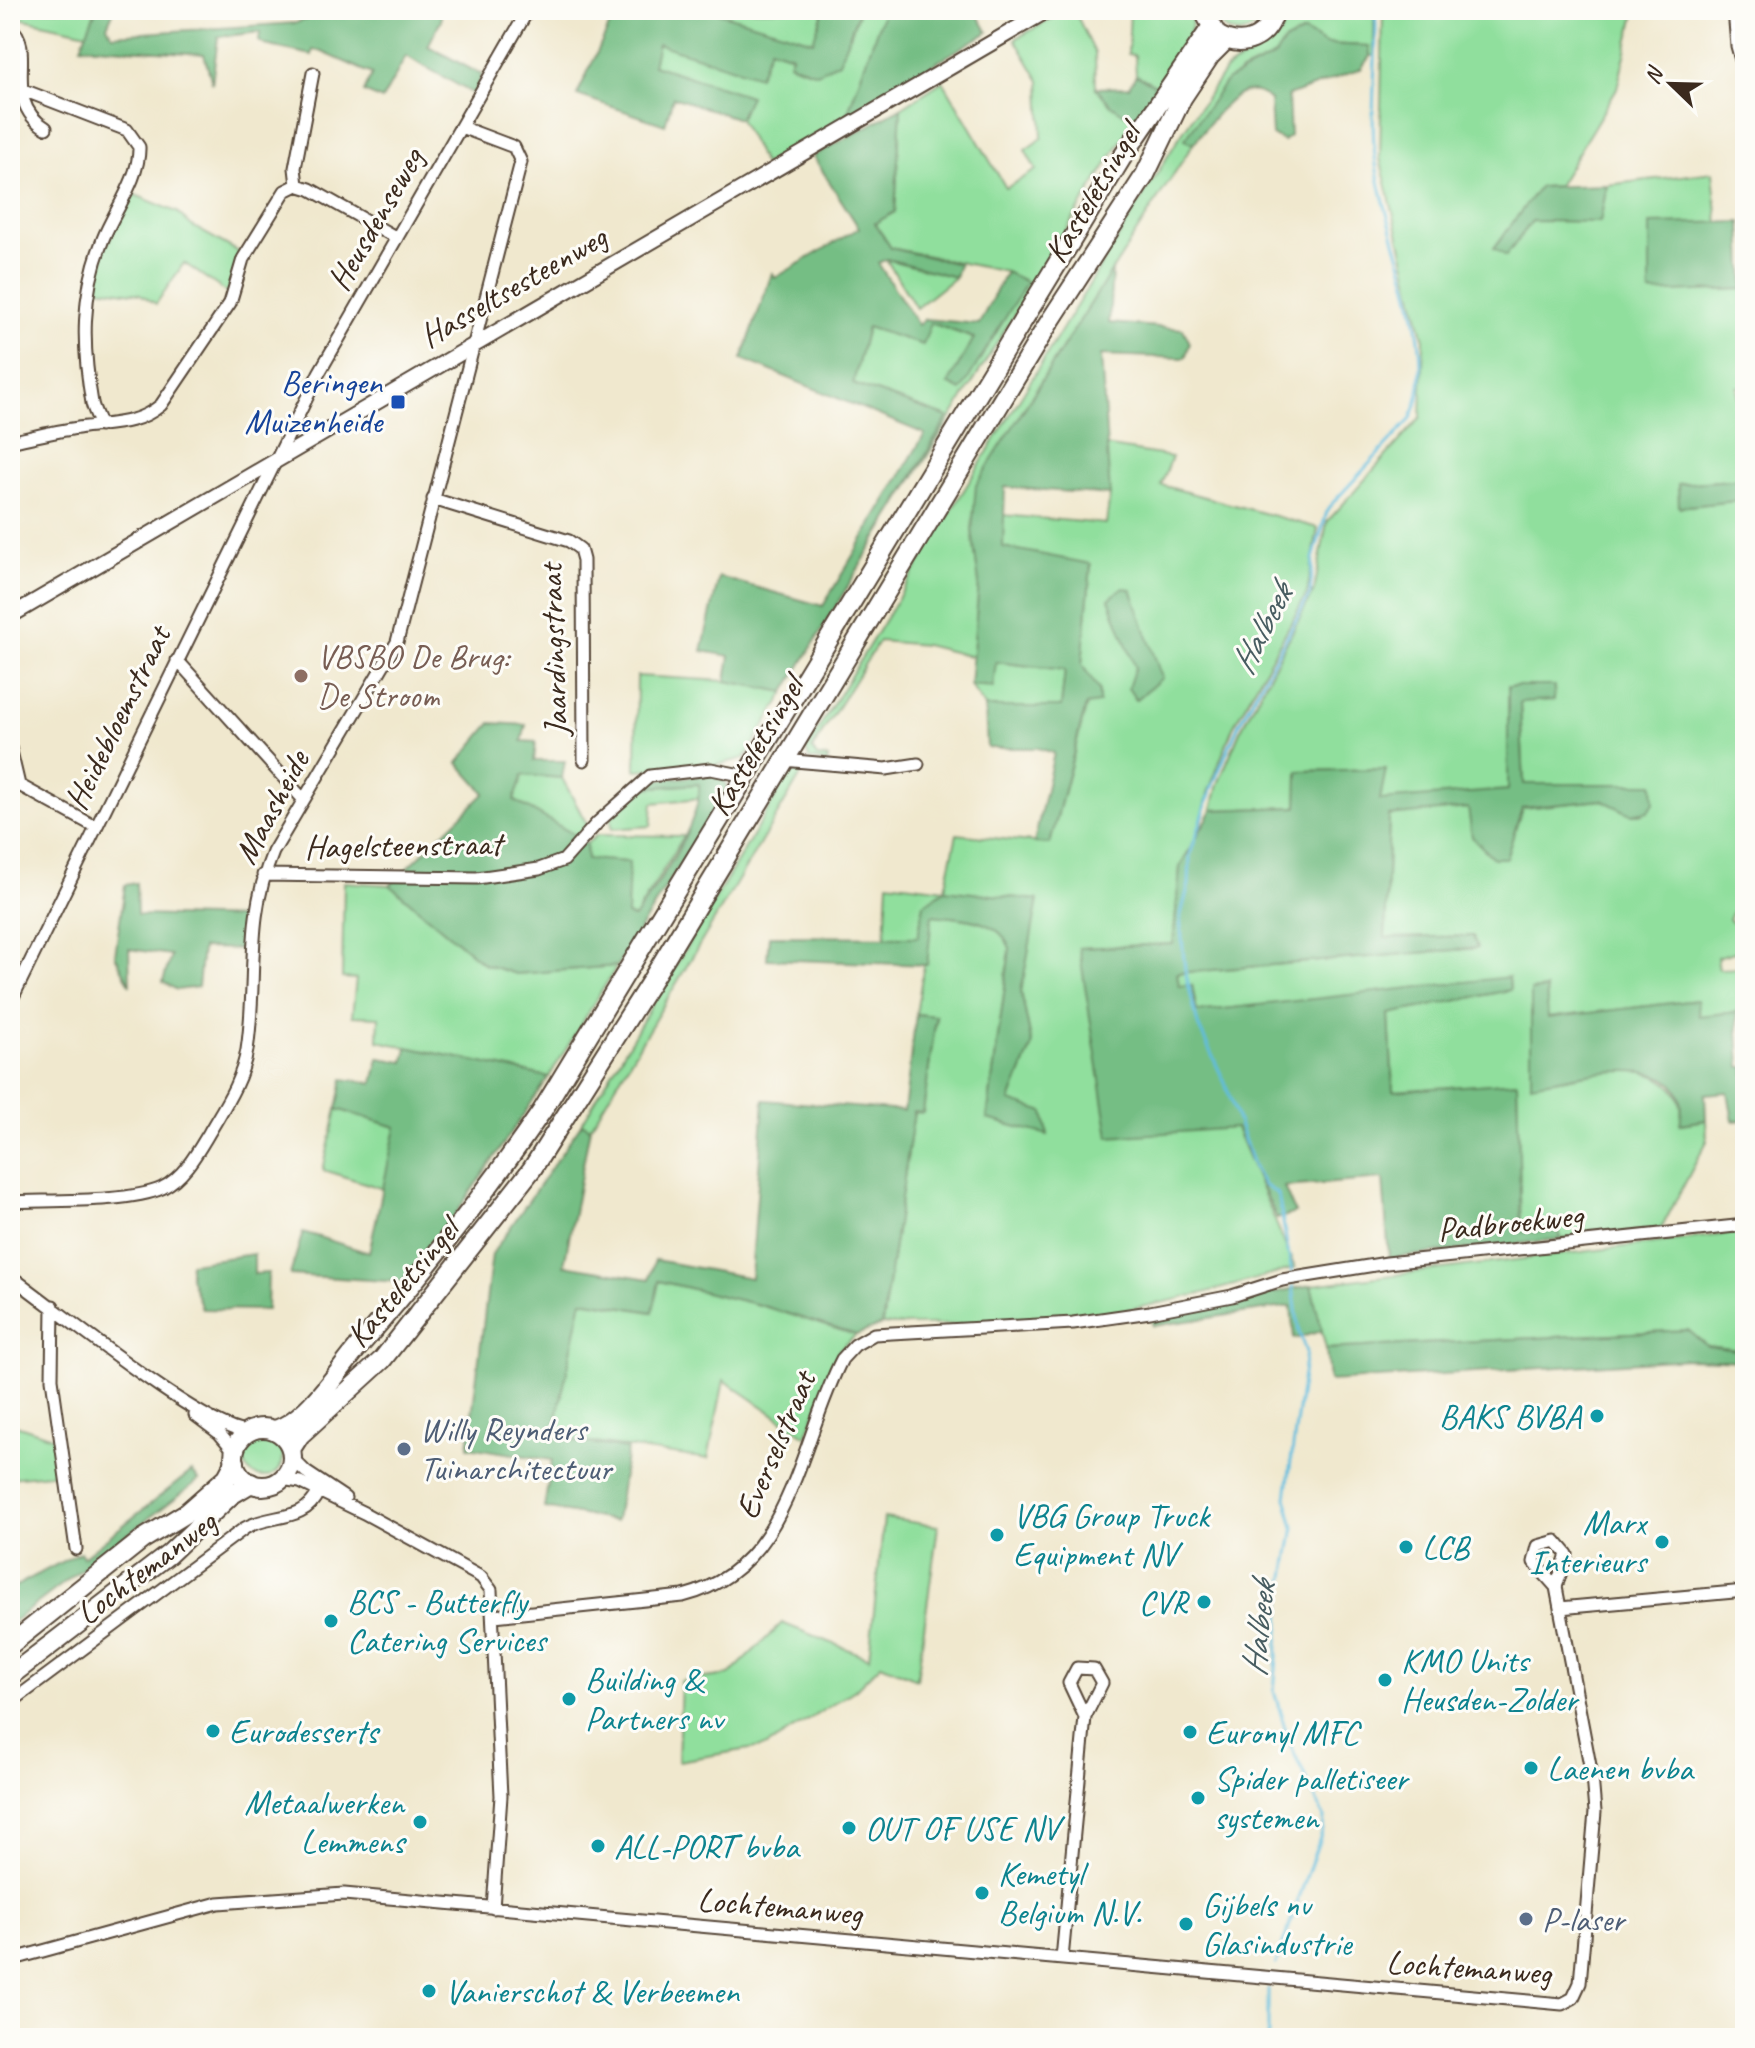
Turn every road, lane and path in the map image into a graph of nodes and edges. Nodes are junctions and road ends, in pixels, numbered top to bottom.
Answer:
1 (528, 10) edge
2 (1048, 10) edge
3 (1203, 10) edge
4 (1275, 10) edge
5 (1734, 10) edge
6 (10, 27) edge
7 (1210, 29) junction
8 (1226, 40) junction
9 (313, 73) dead end
10 (1745, 74) edge
11 (18, 88) junction
12 (461, 127) junction
13 (46, 128) dead end
14 (297, 185) junction
15 (397, 238) junction
16 (472, 346) junction
17 (100, 426) junction
18 (10, 442) edge
19 (278, 460) junction
20 (433, 499) junction
21 (11, 614) edge
22 (177, 660) junction
23 (10, 747) edge
24 (584, 760) dead end
25 (783, 760) junction
26 (918, 764) dead end
27 (746, 776) junction
28 (303, 799) junction
29 (94, 826) junction
30 (263, 875) junction
31 (10, 1003) edge
32 (10, 1202) edge
33 (1745, 1225) edge
34 (10, 1276) edge
35 (1282, 1280) joint
36 (53, 1306) junction
37 (179, 1399) junction
38 (275, 1430) junction
39 (248, 1432) junction
40 (292, 1454) junction
41 (235, 1457) junction
42 (282, 1479) junction
43 (251, 1483) junction
44 (318, 1492) junction
45 (364, 1513) junction
46 (76, 1549) dead end
47 (1556, 1587) dead end
48 (1745, 1591) edge
49 (1560, 1608) junction
50 (494, 1616) junction
51 (10, 1645) edge
52 (10, 1676) edge
53 (10, 1703) edge
54 (1085, 1717) dead end
55 (493, 1908) junction
56 (1062, 1959) junction
57 (10, 1960) edge

1 - 12 street, Heusdenseweg
2 - 16 street, Hasseltsesteenweg
3 - 7 main road
4 - 8 main road
5 - 10 street
6 - 11 street
7 - 8 main road
7 - 27 main road, Kasteletsingel
8 - 25 main road, Kasteletsingel
9 - 14 street
11 - 13 street
11 - 17 street
12 - 15 street, Heusdenseweg
12 - 16 street, Maasheide
14 - 15 street
14 - 17 street
15 - 19 street, Heusdenseweg
16 - 19 street, Hasseltsesteenweg
16 - 20 street, Maasheide
17 - 18 street
19 - 21 street, Hasseltsesteenweg
19 - 22 street, Heidebloemstraat
20 - 24 street, Jaardingstraat
20 - 28 street, Maasheide
22 - 28 street
22 - 29 street, Heidebloemstraat
23 - 29 street
25 - 26 street
25 - 40 main road, Kasteletsingel
27 - 30 street, Hagelsteenstraat
27 - 38 main road, Kasteletsingel
28 - 30 street, Maasheide
29 - 31 street, Heidebloemstraat
30 - 32 street, Maasheide
33 - 35 street, Padbroekweg
34 - 36 street
35 - 50 street, Everselstraat
36 - 37 street
36 - 46 street
37 - 39 street
37 - 41 street
38 - 39 main road
38 - 40 main road
39 - 41 main road
40 - 42 main road
40 - 45 street
41 - 43 main road
41 - 51 main road
42 - 43 main road
42 - 44 street
43 - 52 main road
44 - 45 street
44 - 53 street, Lochtemanweg
45 - 50 street
47 - 49 street, Lochtemanweg
48 - 49 street
49 - 56 street, Lochtemanweg
50 - 55 street
54 - 56 street
55 - 56 street, Lochtemanweg
55 - 57 street, Lochtemanweg

